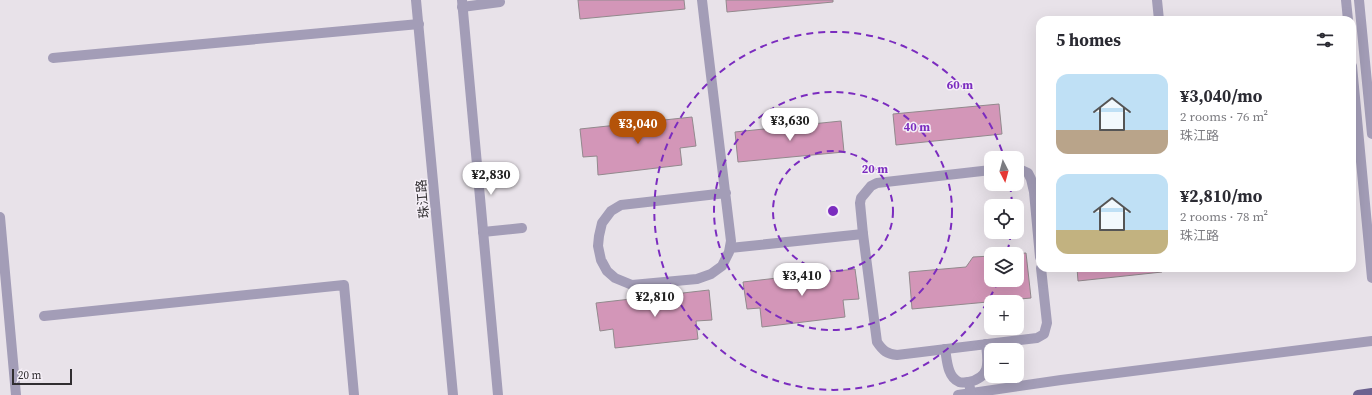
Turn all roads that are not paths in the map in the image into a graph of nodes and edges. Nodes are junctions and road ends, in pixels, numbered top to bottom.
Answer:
1 (416, 0) edge
2 (702, 0) edge
3 (1157, 0) edge
4 (1346, 0) edge
5 (1359, 0) edge
6 (500, 2) dead end
7 (462, 3) edge
8 (1159, 16) edge
9 (1348, 16) edge
10 (419, 24) junction
11 (53, 58) dead end
12 (1372, 133) edge
13 (1356, 135) edge
14 (1356, 143) edge
15 (984, 171) edge
16 (1024, 171) edge
17 (726, 193) junction
18 (1036, 203) edge
19 (0, 221) edge
20 (522, 228) dead end
21 (483, 232) junction
22 (863, 234) junction
23 (730, 248) junction
24 (1041, 272) edge
25 (1372, 278) edge
26 (3, 287) edge
27 (44, 316) dead end
28 (1372, 341) edge
29 (994, 343) edge
30 (984, 344) edge
31 (946, 349) junction
32 (984, 373) edge
33 (969, 382) junction
34 (1372, 393) edge
35 (971, 394) edge
36 (16, 395) edge
37 (354, 395) edge
38 (453, 395) edge
39 (498, 395) edge
40 (958, 395) edge
41 (1358, 395) edge

1 - 10 street, 珠江路
2 - 17 street
3 - 8 street
4 - 9 street
5 - 12 street
6 - 7 street
7 - 21 street
10 - 11 street
10 - 38 street, 珠江路
12 - 13 street
14 - 25 street
15 - 22 street
16 - 18 street
17 - 23 street
17 - 23 street
19 - 26 street
20 - 21 street
21 - 39 street
22 - 23 street
22 - 31 street
24 - 29 street
26 - 36 street
27 - 37 street
28 - 35 street
30 - 31 street
31 - 33 street
32 - 33 street
33 - 35 street
34 - 41 main road
35 - 40 street

